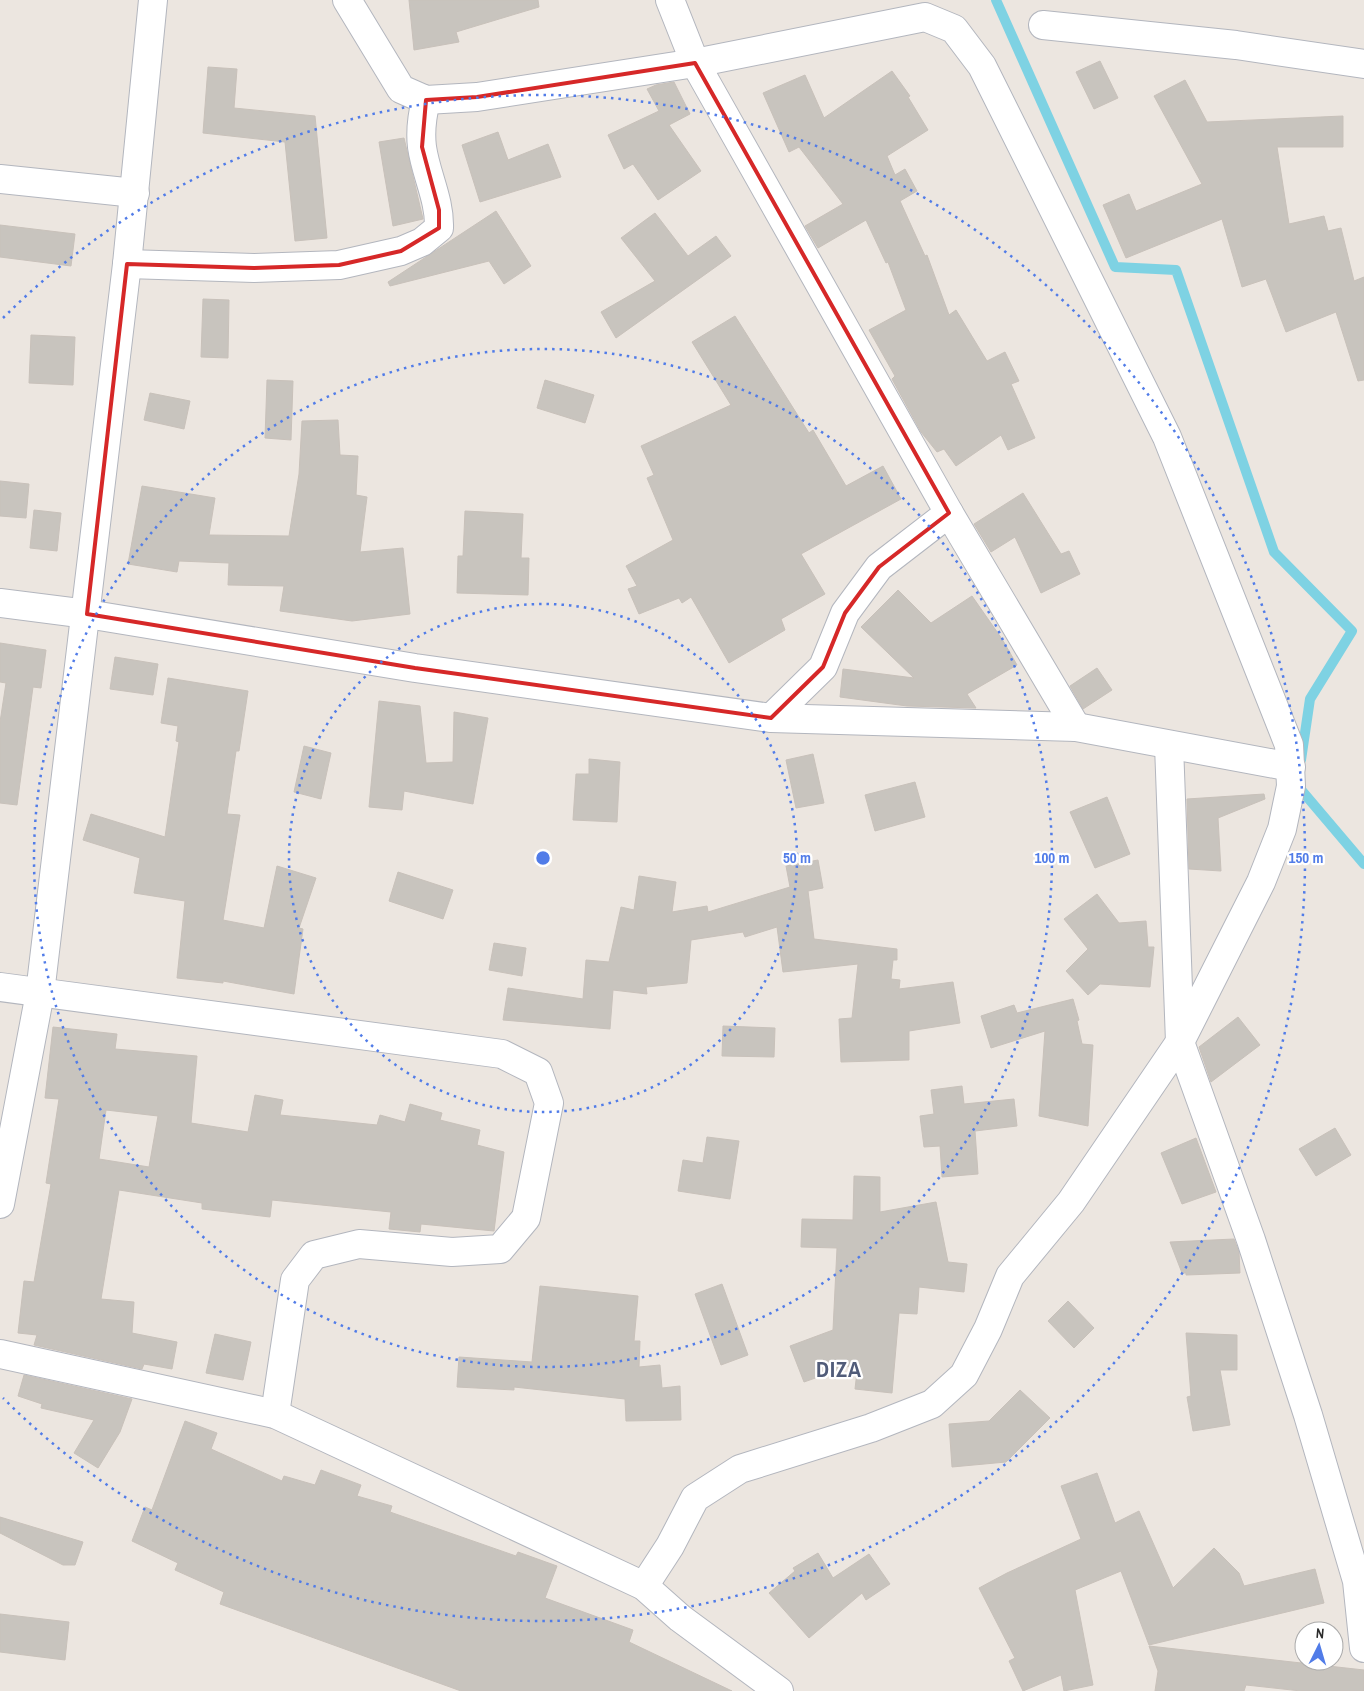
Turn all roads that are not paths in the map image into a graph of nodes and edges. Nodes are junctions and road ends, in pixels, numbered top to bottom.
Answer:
1 (153, 0) edge
2 (347, 0) edge
3 (670, 0) edge
4 (1043, 25) dead end
5 (695, 62) junction
6 (1364, 64) edge
7 (426, 100) junction
8 (0, 179) edge
9 (135, 193) junction
10 (127, 264) junction
11 (950, 513) junction
12 (0, 603) edge
13 (87, 614) junction
14 (771, 718) junction
15 (1076, 727) junction
16 (1169, 745) junction
17 (1291, 766) junction
18 (0, 987) edge
19 (40, 993) junction
20 (1180, 1042) junction
21 (0, 1204) edge
22 (0, 1354) edge
23 (275, 1414) junction
24 (644, 1586) junction
25 (1364, 1648) edge
26 (779, 1691) edge

1 - 9 street
2 - 7 street
3 - 5 street
4 - 6 street
5 - 7 street
5 - 11 street
5 - 17 street
7 - 10 street
8 - 9 street
9 - 10 street
10 - 13 street
11 - 14 street
11 - 15 street
12 - 13 street
13 - 14 street
13 - 19 street
14 - 15 street
15 - 16 street
16 - 17 street
16 - 20 street
17 - 20 street
18 - 19 street
19 - 21 street
19 - 23 street
20 - 24 street
20 - 25 street
22 - 23 street
23 - 24 street
24 - 26 street

